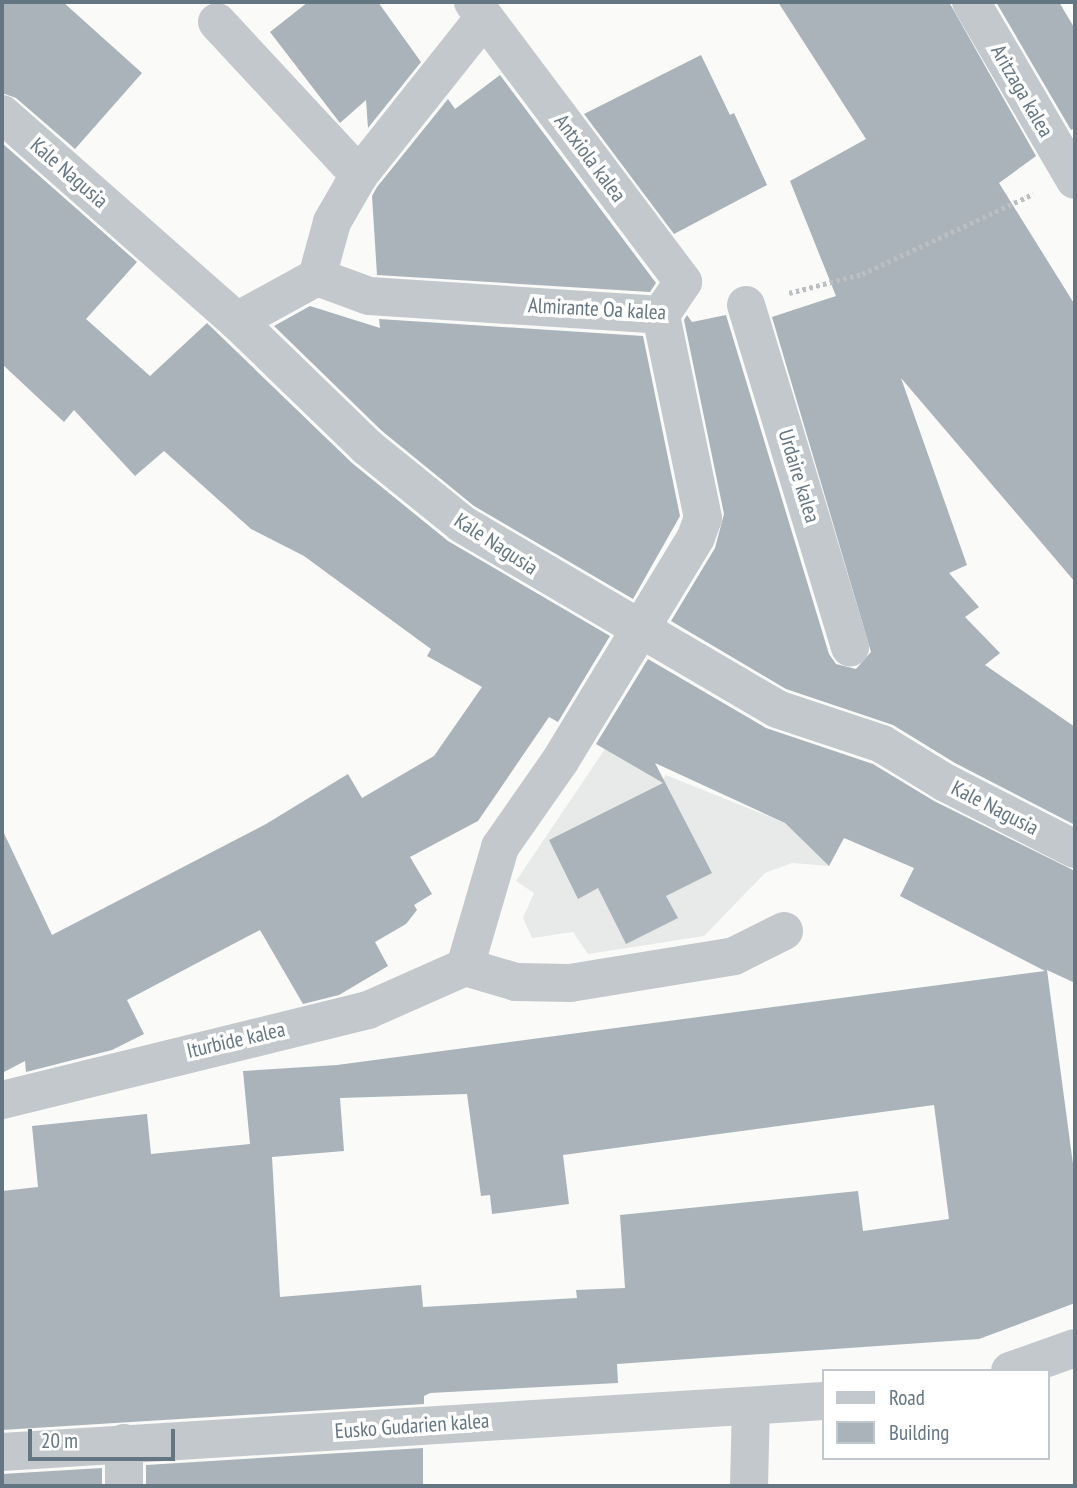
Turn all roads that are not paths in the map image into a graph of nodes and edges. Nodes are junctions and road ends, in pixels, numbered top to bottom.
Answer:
1 (971, 2) edge
2 (478, 10) edge
3 (217, 22) dead end
4 (2, 114) edge
5 (359, 175) junction
6 (1074, 177) edge
7 (317, 277) junction
8 (746, 304) road end
9 (662, 315) junction
10 (237, 321) junction
11 (639, 631) junction
12 (850, 648) dead end
13 (1075, 849) edge
14 (784, 931) dead end
15 (465, 967) junction
16 (2, 1100) edge
17 (1075, 1348) edge
18 (1016, 1369) edge
19 (822, 1401) edge
20 (751, 1406) junction
21 (124, 1443) junction
22 (2, 1452) edge
23 (124, 1486) edge
24 (749, 1486) edge

1 - 6 street, Aritzaga kalea
2 - 5 street
2 - 9 street, Antxiola kalea
3 - 5 street
4 - 10 street, Kale Nagusia
5 - 7 street
7 - 9 street, Almirante Oa kalea
7 - 10 street
8 - 12 street, Urdaire kalea
9 - 11 street
10 - 11 street, Kale Nagusia
11 - 13 street, Kale Nagusia
11 - 15 street
14 - 15 street
15 - 16 street, Iturbide kalea
17 - 18 street
19 - 20 street, Eusko Gudarien kalea
20 - 21 street, Eusko Gudarien kalea
20 - 24 street
21 - 22 street, Eusko Gudarien kalea
21 - 23 street

